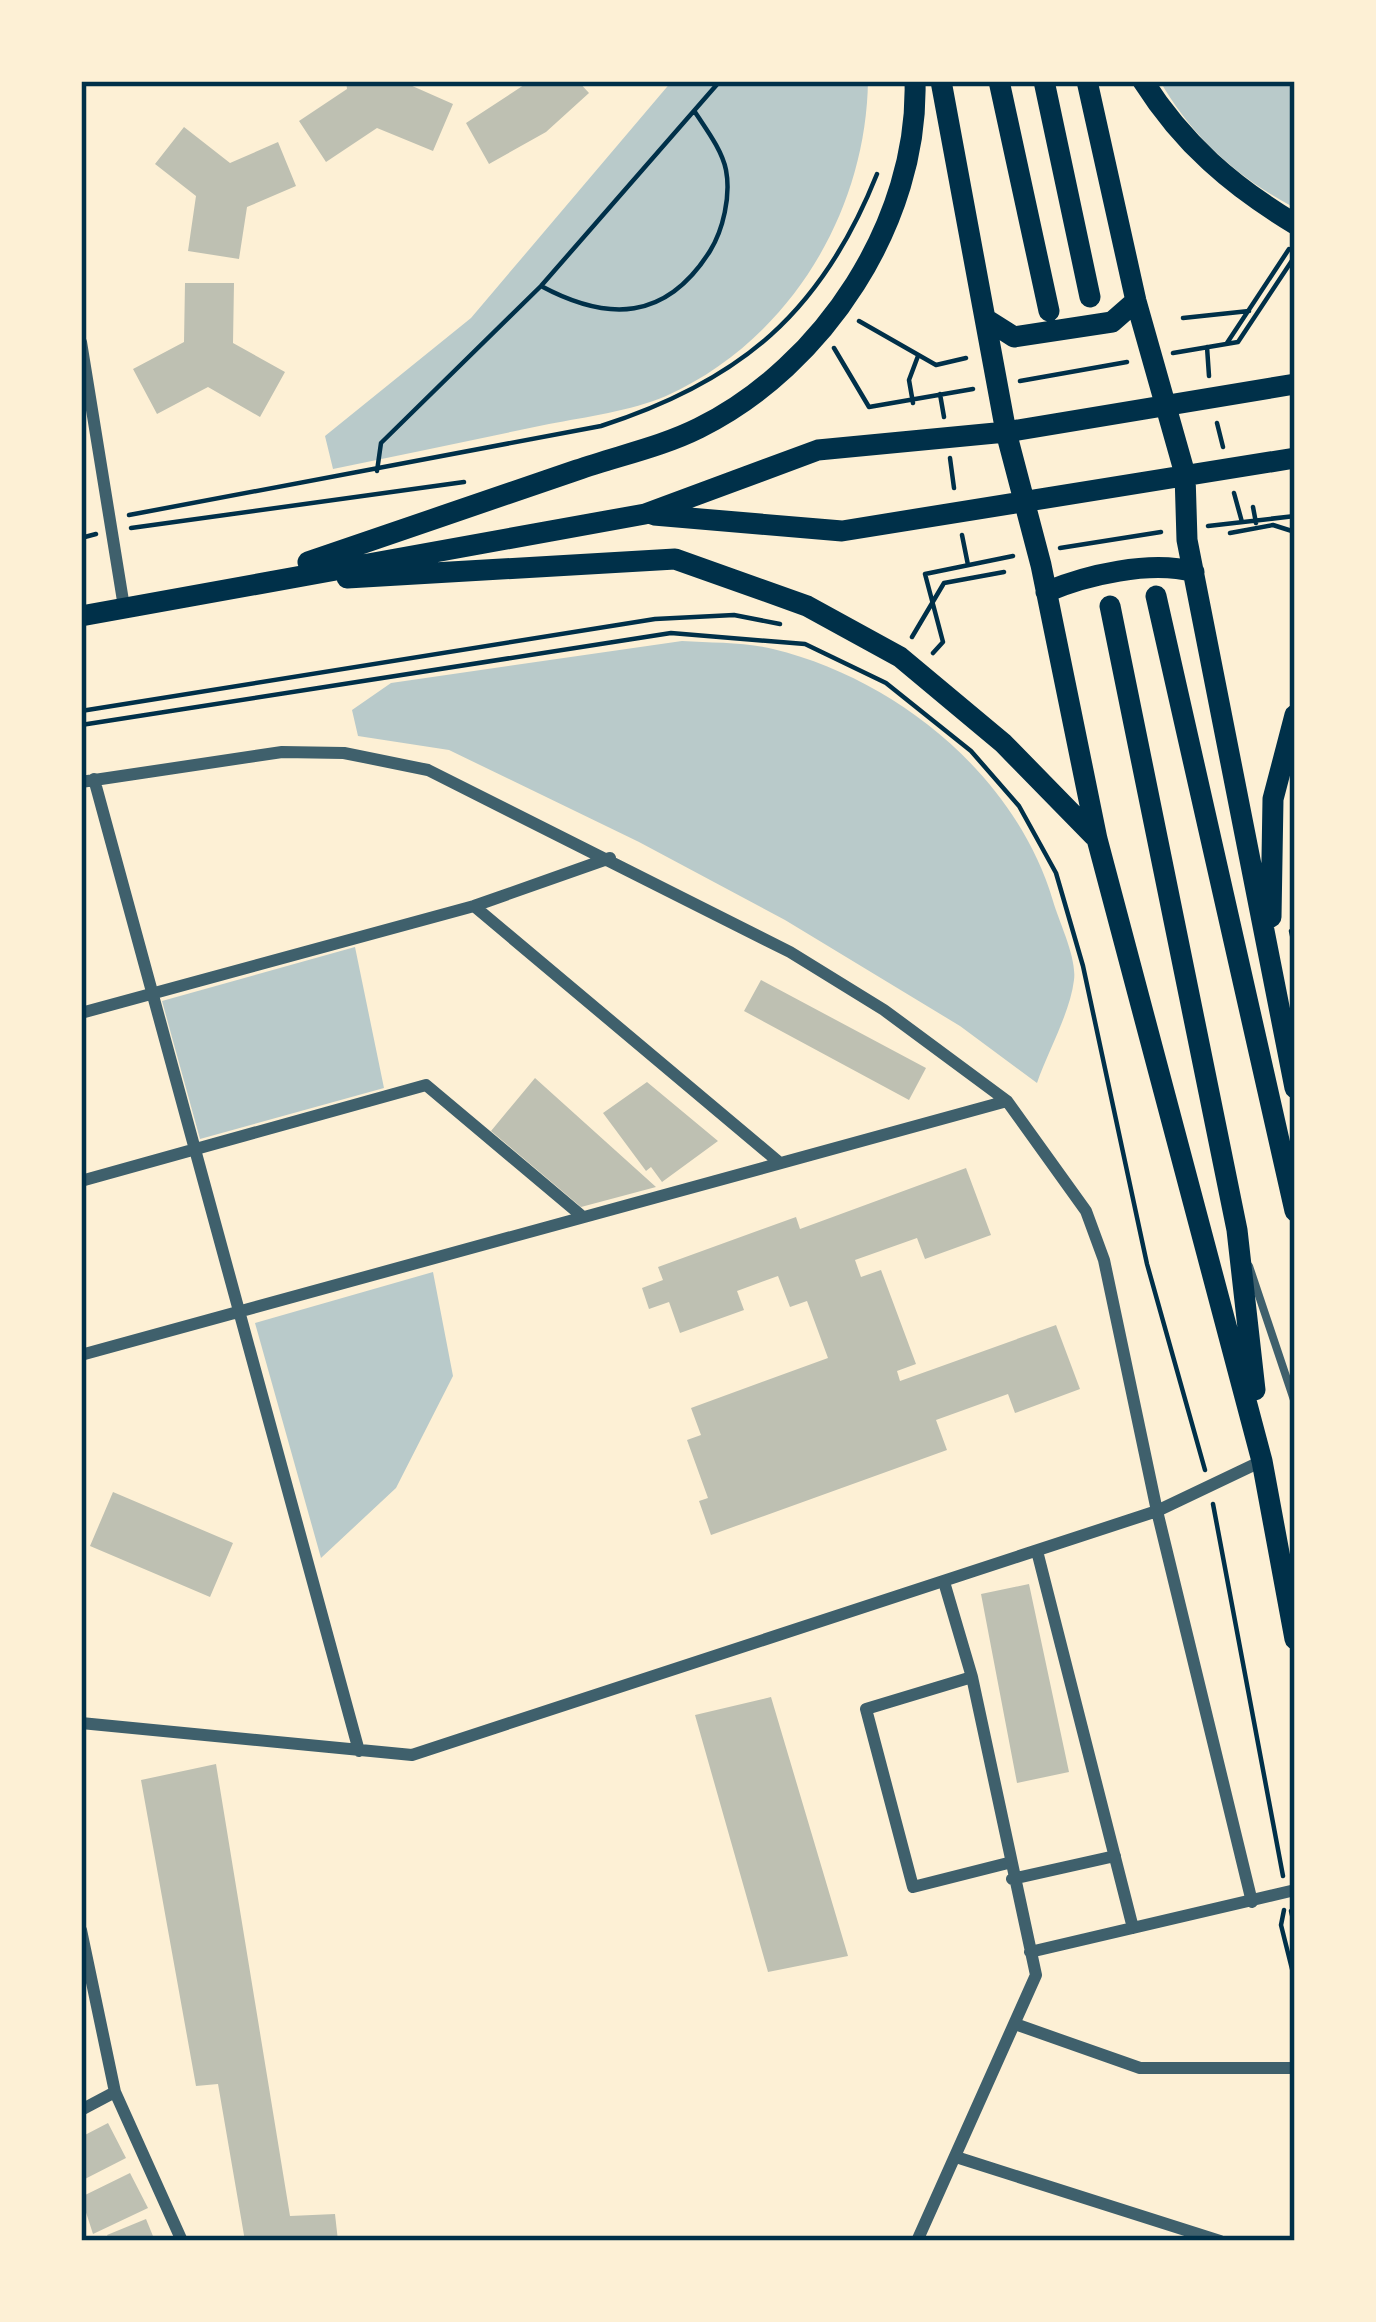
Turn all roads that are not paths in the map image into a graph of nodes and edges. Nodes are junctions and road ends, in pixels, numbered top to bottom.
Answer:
1 (915, 81) edge
2 (941, 81) edge
3 (999, 81) edge
4 (1044, 81) edge
5 (1087, 81) edge
6 (1143, 81) edge
7 (1295, 224) edge
8 (1090, 298) dead end
9 (1136, 302) junction
10 (1049, 311) dead end
11 (989, 321) junction
12 (81, 342) edge
13 (84, 372) edge
14 (1295, 384) edge
15 (1165, 408) junction
16 (1006, 431) junction
17 (1295, 458) edge
18 (1185, 474) junction
19 (1023, 501) junction
20 (645, 514) junction
21 (1194, 572) junction
22 (245, 584) junction
23 (1046, 592) junction
24 (1156, 596) dead end
25 (1110, 606) dead end
26 (124, 607) junction
27 (81, 616) edge
28 (1295, 715) edge
29 (88, 780) edge
30 (1097, 839) junction
31 (610, 858) junction
32 (474, 906) junction
33 (1270, 959) junction
34 (152, 994) junction
35 (81, 1012) edge
36 (1295, 1088) edge
37 (1006, 1101) junction
38 (193, 1150) junction
39 (780, 1163) junction
40 (81, 1181) edge
41 (1295, 1211) edge
42 (583, 1217) junction
43 (1237, 1230) junction
44 (237, 1312) junction
45 (81, 1355) edge
46 (1295, 1403) edge
47 (1262, 1461) junction
48 (1157, 1511) junction
49 (1037, 1551) junction
50 (944, 1582) junction
51 (1295, 1639) edge
52 (972, 1677) junction
53 (81, 1723) edge
54 (359, 1751) junction
55 (1115, 1856) junction
56 (1008, 1863) junction
57 (1012, 1880) junction
58 (1291, 1891) edge
59 (1252, 1902) junction
60 (1133, 1928) junction
61 (81, 1930) edge
62 (1030, 1952) junction
63 (1015, 2024) junction
64 (1295, 2068) edge
65 (115, 2092) junction
66 (81, 2110) edge
67 (956, 2156) junction
68 (182, 2241) edge
69 (917, 2241) edge
70 (1220, 2241) edge

1 - 22 main road
2 - 11 main road
3 - 10 main road
4 - 8 main road
5 - 9 main road
6 - 7 main road
9 - 11 main road
9 - 15 main road
11 - 16 main road
12 - 13 street
13 - 26 street
14 - 15 main road
15 - 16 main road
15 - 18 main road
16 - 19 main road
16 - 20 main road
17 - 18 main road
18 - 19 main road
18 - 21 main road
19 - 20 main road
19 - 23 main road
20 - 22 main road
21 - 23 main road
21 - 33 main road
22 - 26 main road
22 - 30 main road
23 - 30 main road
24 - 41 main road
25 - 43 main road
26 - 27 main road
28 - 33 main road
29 - 31 street
29 - 34 street
30 - 47 main road
31 - 32 street
31 - 37 street
32 - 34 street
32 - 39 street
33 - 36 main road
34 - 35 street
34 - 38 street
37 - 39 street
37 - 48 street
38 - 40 street
38 - 42 street
38 - 44 street
39 - 42 street
42 - 44 street
43 - 46 lane
43 - 47 main road
44 - 45 street
44 - 54 street
47 - 48 street
47 - 51 main road
48 - 49 street
48 - 59 street
49 - 50 street
49 - 55 street
50 - 52 street
50 - 54 street
52 - 56 street
52 - 56 street
53 - 54 street
55 - 57 street
55 - 60 street
56 - 57 street
57 - 62 street
58 - 59 street
59 - 60 street
60 - 62 street
61 - 65 street
62 - 63 street
63 - 64 street
63 - 67 street
65 - 66 street
65 - 68 street
67 - 69 street
67 - 70 street

